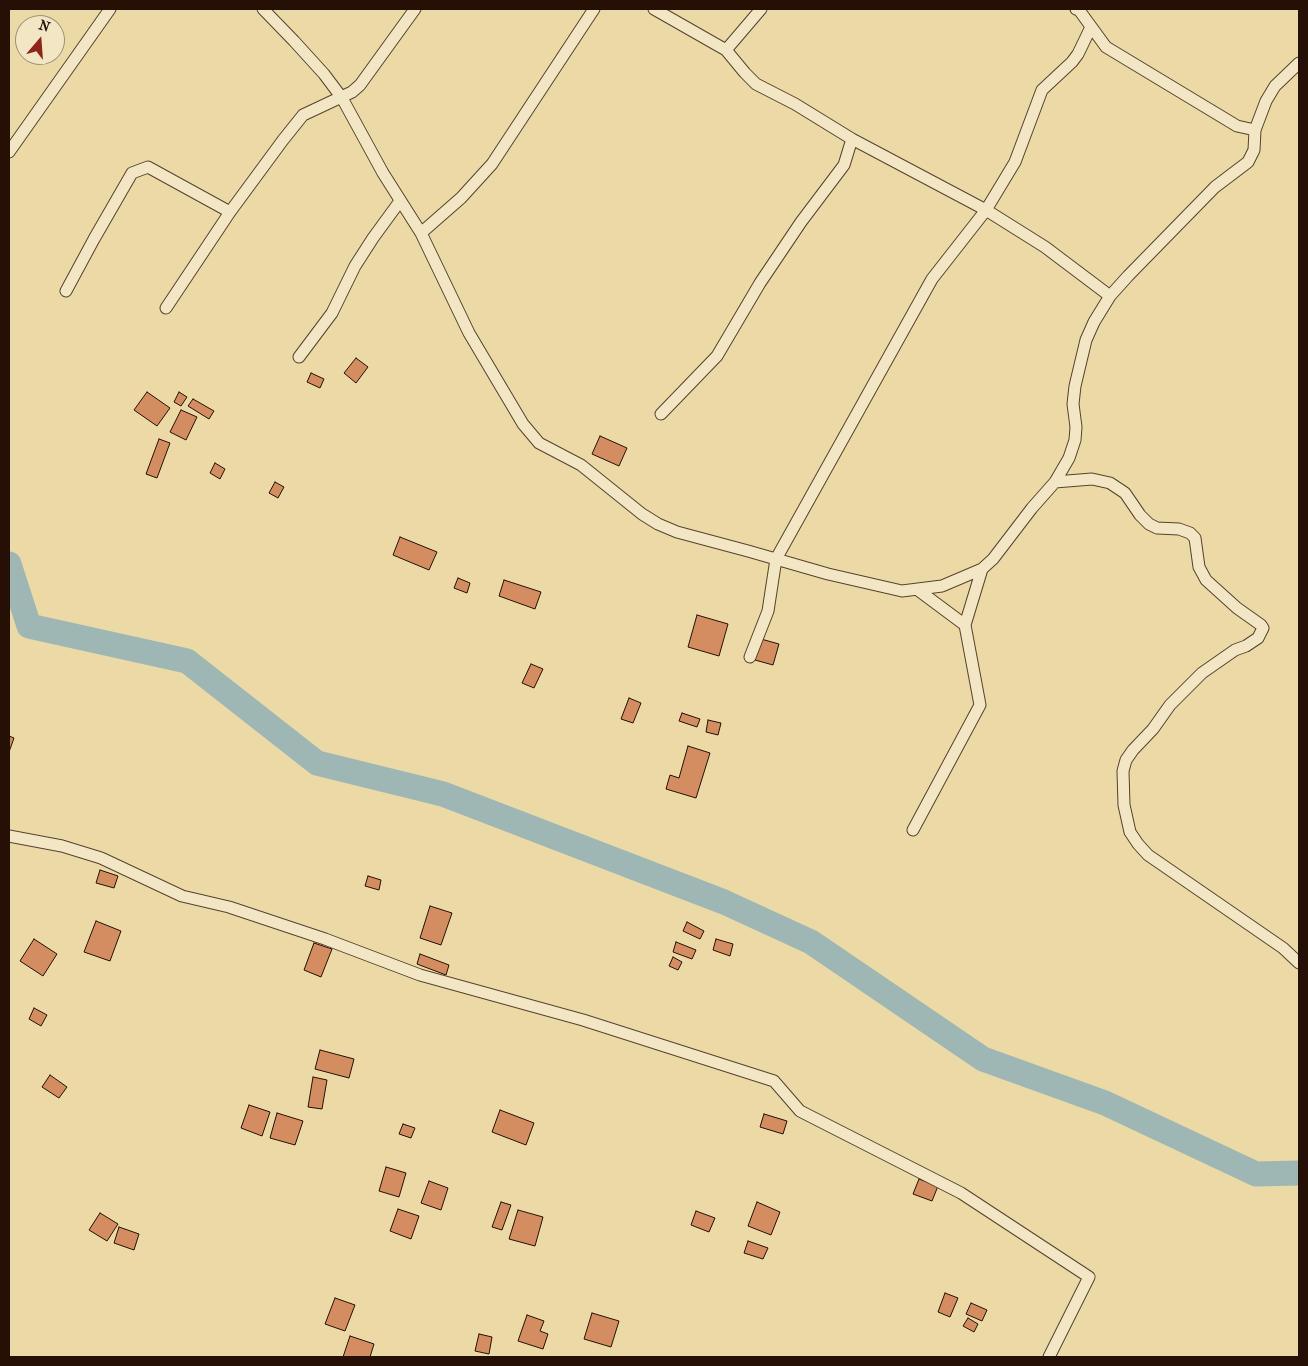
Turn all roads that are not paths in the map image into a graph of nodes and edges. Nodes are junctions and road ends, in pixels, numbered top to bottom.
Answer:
1 (110, 9) edge
2 (264, 9) edge
3 (416, 9) edge
4 (594, 9) edge
5 (654, 9) edge
6 (761, 9) edge
7 (1076, 9) edge
8 (1091, 27) junction
9 (726, 50) junction
10 (1299, 63) edge
11 (342, 98) junction
12 (1255, 130) junction
13 (852, 139) junction
14 (9, 152) edge
15 (400, 201) junction
16 (986, 210) junction
17 (230, 212) junction
18 (421, 233) junction
19 (66, 291) dead end
20 (1110, 296) junction
21 (166, 308) dead end
22 (299, 357) dead end
23 (661, 414) dead end
24 (1055, 482) junction
25 (776, 559) junction
26 (982, 569) junction
27 (918, 590) junction
28 (965, 625) junction
29 (750, 657) dead end
30 (913, 830) dead end
31 (9, 836) edge
32 (1299, 963) edge
33 (1049, 1357) edge

1 - 14 street
2 - 11 street
3 - 11 street
4 - 18 street
5 - 9 street
6 - 9 street
7 - 8 street
8 - 12 street
8 - 16 street
9 - 13 street
10 - 12 street
11 - 15 street
11 - 17 street
12 - 20 street
13 - 16 street
13 - 23 street
15 - 18 street
15 - 22 street
16 - 20 street
16 - 25 street
17 - 19 street
17 - 21 street
18 - 25 street
20 - 24 street
24 - 26 street
24 - 32 street
25 - 27 street
25 - 29 street
26 - 27 street
26 - 28 street
27 - 28 street
28 - 30 street
31 - 33 street

